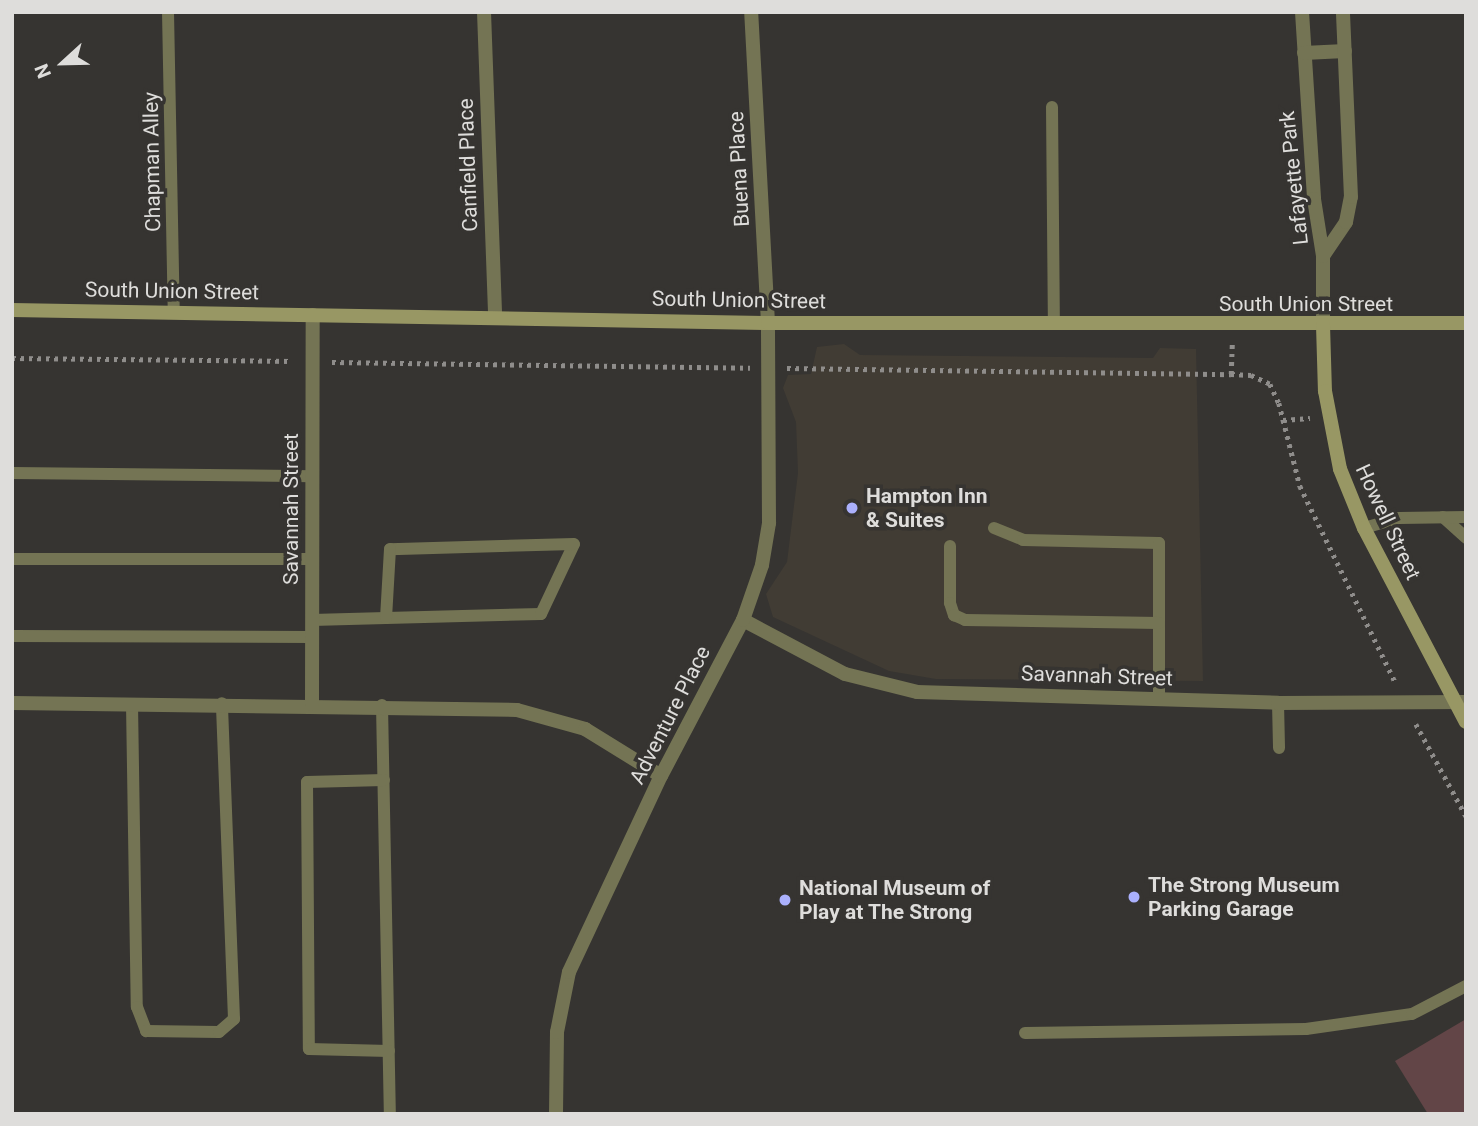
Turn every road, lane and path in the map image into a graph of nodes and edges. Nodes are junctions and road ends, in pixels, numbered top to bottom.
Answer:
1 (168, 12) edge
2 (484, 12) edge
3 (751, 12) edge
4 (1302, 12) edge
5 (1343, 12) edge
6 (1345, 51) junction
7 (1304, 53) junction
8 (1052, 107) dead end
9 (1323, 256) junction
10 (12, 310) edge
11 (174, 312) junction
12 (313, 315) junction
13 (495, 316) junction
14 (768, 323) junction
15 (1466, 323) edge
16 (1054, 324) junction
17 (1232, 325) junction
18 (1323, 326) junction
19 (12, 358) edge
20 (292, 361) dead end
21 (331, 362) dead end
22 (723, 367) dead end
23 (835, 369) dead end
24 (1231, 374) junction
25 (1328, 416) junction
26 (1283, 420) junction
27 (12, 473) edge
28 (313, 476) junction
29 (1443, 517) junction
30 (1466, 517) edge
31 (994, 528) dead end
32 (1364, 528) junction
33 (1466, 538) edge
34 (950, 546) dead end
35 (12, 559) edge
36 (312, 559) junction
37 (386, 618) junction
38 (312, 620) junction
39 (743, 620) junction
40 (1159, 623) junction
41 (12, 636) edge
42 (312, 636) junction
43 (1396, 686) dead end
44 (1159, 699) junction
45 (1461, 702) edge
46 (12, 703) edge
47 (222, 703) junction
48 (1278, 703) junction
49 (132, 704) junction
50 (312, 704) junction
51 (382, 705) junction
52 (1466, 722) edge
53 (1418, 727) dead end
54 (1279, 748) dead end
55 (661, 776) junction
56 (384, 780) junction
57 (1466, 816) edge
58 (1466, 986) edge
59 (1025, 1033) dead end
60 (389, 1051) junction
61 (390, 1114) edge
62 (556, 1114) edge

1 - 11 lane, Chapman Alley
2 - 13 street, Canfield Place
3 - 14 street, Buena Place
4 - 7 street, Lafayette Park
5 - 6 street, Lafayette Park
6 - 7 street
6 - 9 street, Lafayette Park
7 - 9 street, Lafayette Park
8 - 16 lane
9 - 18 street
10 - 11 main road, South Union Street
11 - 12 main road, South Union Street
12 - 13 main road, South Union Street
12 - 28 street, Savannah Street
13 - 14 main road, South Union Street
14 - 16 main road, South Union Street
14 - 39 street, Adventure Place
15 - 18 main road, South Union Street
16 - 17 main road, South Union Street
17 - 18 main road, South Union Street
17 - 24 path
18 - 25 main road, Howell Street
19 - 20 path
21 - 22 path
23 - 24 path
24 - 26 path
25 - 26 path
25 - 32 main road, Howell Street
26 - 43 path
27 - 28 lane
28 - 36 street, Savannah Street
29 - 30 lane
29 - 32 lane
29 - 33 lane
31 - 40 lane
32 - 45 main road, Howell Street
34 - 40 lane
35 - 36 lane
36 - 38 street, Savannah Street
37 - 37 lane
37 - 38 lane
38 - 42 street, Savannah Street
39 - 44 street, Savannah Street
39 - 55 street, Adventure Place
40 - 44 lane
41 - 42 lane
42 - 50 street, Savannah Street
44 - 48 street, Savannah Street
45 - 48 street, Savannah Street
45 - 52 main road, Howell Street
46 - 49 street
47 - 49 street
47 - 49 lane
47 - 50 street
48 - 54 lane
50 - 51 street
51 - 55 street
51 - 56 lane
53 - 57 path
55 - 62 street, Adventure Place
56 - 60 lane
56 - 60 lane
58 - 59 lane
60 - 61 lane

